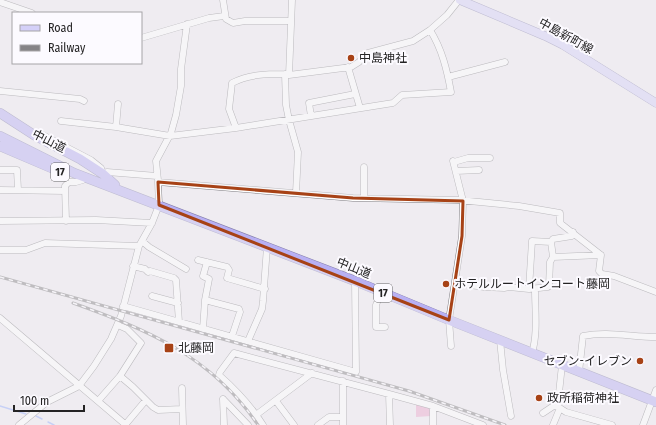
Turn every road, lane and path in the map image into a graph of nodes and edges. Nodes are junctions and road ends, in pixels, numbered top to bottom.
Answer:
1 (223, 0) edge
2 (292, 0) edge
3 (459, 0) edge
4 (0, 2) edge
5 (29, 12) edge
6 (224, 16) junction
7 (291, 21) junction
8 (187, 24) junction
9 (430, 30) junction
10 (142, 38) edge
11 (505, 62) dead end
12 (348, 67) junction
13 (287, 74) junction
14 (448, 77) junction
15 (0, 91) edge
16 (355, 94) junction
17 (84, 101) dead end
18 (656, 103) edge
19 (118, 104) dead end
20 (0, 108) edge
21 (360, 108) junction
22 (0, 113) edge
23 (311, 116) junction
24 (289, 120) junction
25 (61, 121) dead end
26 (116, 127) junction
27 (236, 128) junction
28 (0, 130) edge
29 (0, 136) edge
30 (170, 136) junction
31 (0, 146) edge
32 (490, 158) dead end
33 (364, 167) dead end
34 (0, 170) edge
35 (479, 170) dead end
36 (456, 171) junction
37 (103, 174) junction
38 (158, 179) junction
39 (83, 180) junction
40 (109, 185) junction
41 (0, 190) edge
42 (18, 190) junction
43 (65, 191) junction
44 (122, 191) junction
45 (296, 193) junction
46 (364, 197) junction
47 (463, 201) junction
48 (159, 205) junction
49 (0, 221) edge
50 (66, 221) junction
51 (152, 223) junction
52 (573, 232) junction
53 (551, 242) junction
54 (140, 244) junction
55 (267, 247) junction
56 (0, 250) edge
57 (602, 255) junction
58 (553, 257) junction
59 (198, 260) dead end
60 (207, 262) junction
61 (133, 266) junction
62 (186, 269) dead end
63 (355, 281) junction
64 (456, 283) junction
65 (265, 289) junction
66 (532, 289) junction
67 (381, 292) junction
68 (656, 292) edge
69 (152, 296) dead end
70 (205, 300) junction
71 (178, 303) junction
72 (124, 306) junction
73 (0, 318) edge
74 (449, 320) junction
75 (178, 322) junction
76 (118, 325) junction
77 (385, 326) dead end
78 (203, 329) junction
79 (232, 336) junction
80 (656, 336) edge
81 (500, 340) junction
82 (248, 341) junction
83 (451, 346) dead end
84 (532, 353) junction
85 (562, 365) junction
86 (579, 372) junction
87 (312, 373) junction
88 (120, 376) junction
89 (343, 381) junction
90 (79, 386) junction
91 (182, 388) dead end
92 (656, 390) edge
93 (389, 394) junction
94 (146, 400) junction
95 (276, 400) junction
96 (98, 401) junction
97 (654, 401) edge
98 (433, 406) junction
99 (557, 407) junction
100 (182, 409) junction
101 (542, 413) dead end
102 (256, 415) junction
103 (511, 416) dead end
104 (343, 417) junction
105 (19, 425) edge
106 (125, 425) edge
107 (183, 425) edge
108 (224, 425) edge
109 (248, 425) edge
110 (263, 425) edge
111 (294, 425) edge
112 (318, 425) edge
113 (343, 425) edge
114 (390, 425) edge
115 (433, 425) edge
116 (483, 425) edge
117 (553, 425) edge
118 (612, 425) edge
119 (643, 425) edge

1 - 6 street
2 - 7 street
3 - 9 street
3 - 18 main road, 中島新町線
4 - 5 street
6 - 7 street
6 - 8 street
7 - 13 street
8 - 10 street
8 - 30 street
9 - 12 street
9 - 14 street
11 - 14 street
12 - 13 street
12 - 16 street
13 - 24 street
13 - 27 street
14 - 21 street
15 - 17 street
16 - 21 street
16 - 23 street
19 - 26 street
20 - 37 street
21 - 23 street
22 - 37 highway
23 - 24 street
24 - 27 street
24 - 45 street
25 - 26 street
26 - 30 street
27 - 30 street
28 - 40 highway, 中山道 / 17
29 - 40 highway, 中山道 / 17
30 - 38 street
31 - 39 highway, 17
32 - 36 street
33 - 46 street
34 - 42 street
35 - 36 street
36 - 47 street
37 - 38 street
37 - 44 highway
38 - 45 street
38 - 48 street
39 - 43 street
39 - 44 highway, 17
40 - 44 highway, 中山道 / 17
41 - 42 street
42 - 43 street
43 - 50 street
44 - 48 highway, 中山道 / 17
45 - 46 street
46 - 47 street
47 - 52 street
47 - 64 street
48 - 51 street
48 - 55 highway, 中山道 / 17
49 - 50 street
50 - 51 street
51 - 54 street
52 - 53 street
52 - 57 street
53 - 58 street
53 - 66 street
54 - 56 street
54 - 61 street
54 - 62 street
55 - 63 highway, 中山道 / 17
55 - 65 street
57 - 58 street
57 - 68 street
58 - 66 street
59 - 60 street
60 - 65 street
60 - 70 street
61 - 71 street
61 - 72 street
63 - 67 highway, 中山道 / 17
63 - 82 street
64 - 66 street
64 - 74 street
65 - 82 street
66 - 84 street
67 - 74 highway, 中山道 / 17
67 - 77 street
69 - 71 street
70 - 78 street
70 - 79 street
71 - 75 street
72 - 75 street
72 - 76 street
73 - 90 street
74 - 81 highway, 中山道 / 17
74 - 83 street
75 - 78 street
76 - 88 street
76 - 90 street
78 - 79 street
79 - 82 street
80 - 86 street
81 - 84 highway, 中山道 / 17
81 - 103 street
84 - 85 highway, 中山道 / 17
85 - 86 highway, 中山道 / 17
85 - 99 street
86 - 97 highway, 中山道 / 17
87 - 89 street
87 - 95 street
87 - 102 street
88 - 94 street
88 - 96 street
89 - 93 street
89 - 104 street
90 - 96 street
90 - 105 street
91 - 100 street
92 - 97 street
93 - 98 street
93 - 114 street
94 - 100 street
94 - 106 street
95 - 102 street
95 - 111 street
96 - 106 street
97 - 119 street
98 - 115 street
98 - 116 street
99 - 101 street
99 - 117 street
99 - 118 street
100 - 107 street
102 - 110 street
104 - 112 street
104 - 113 street
108 - 109 street

